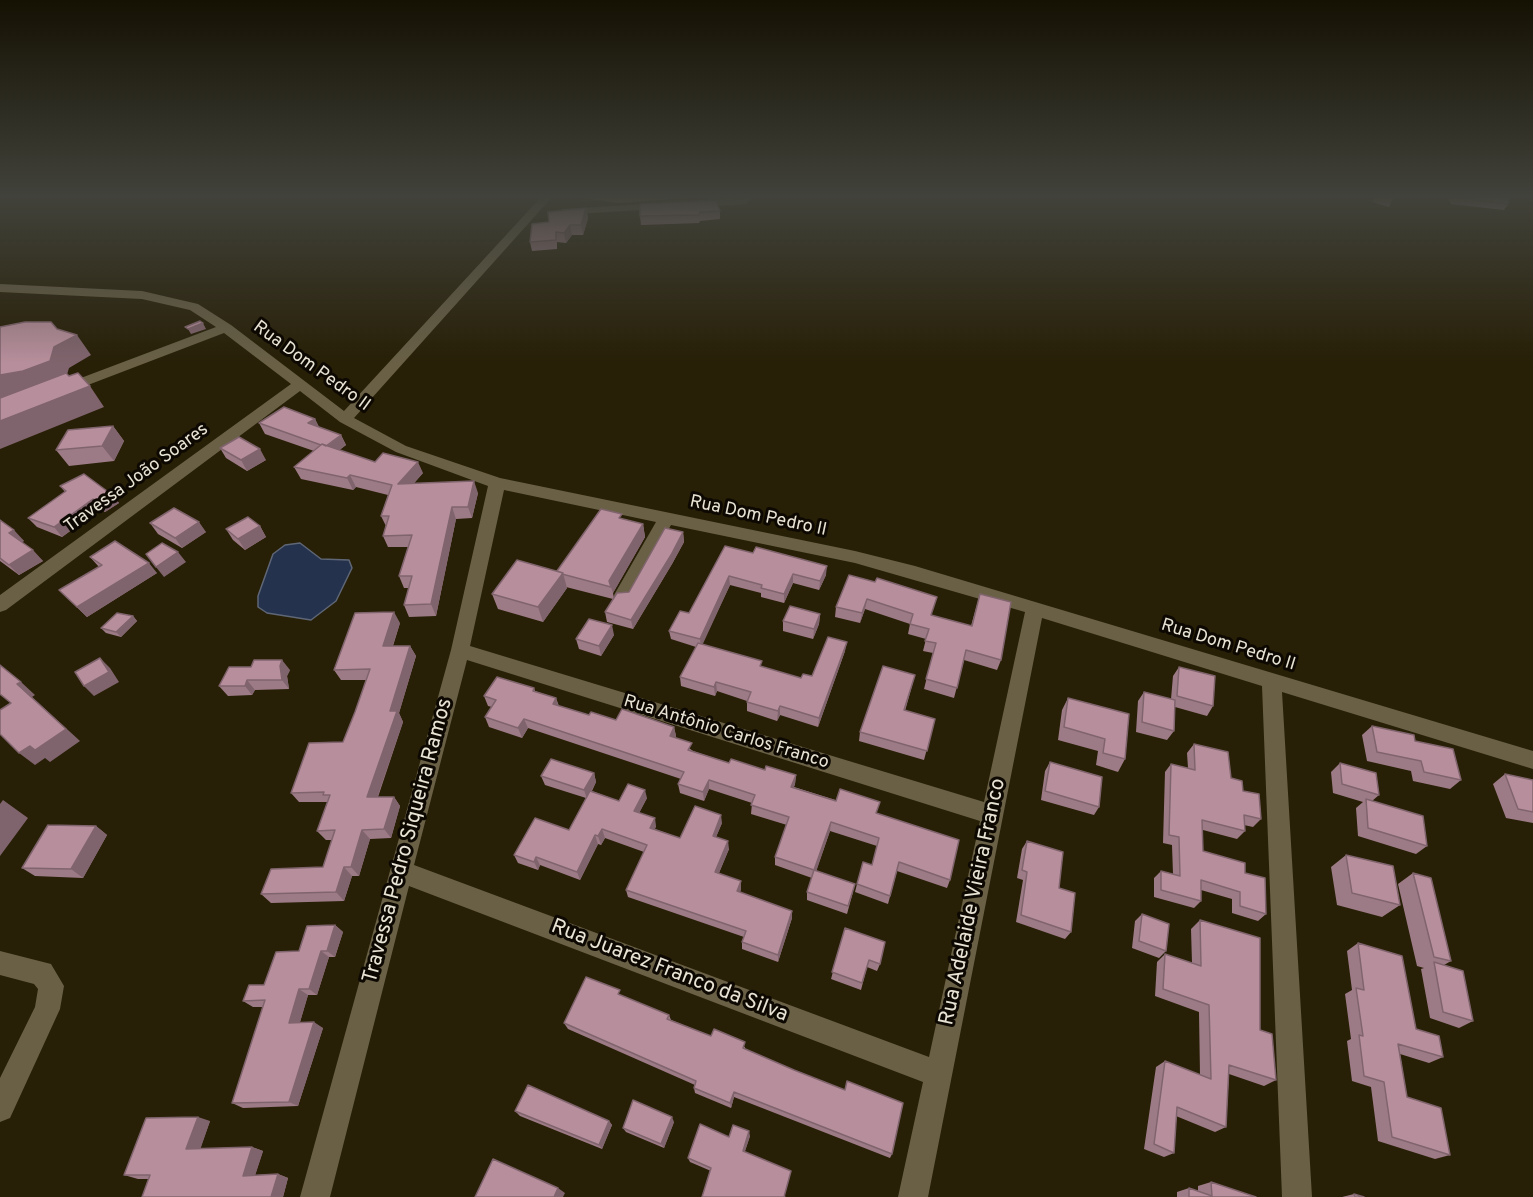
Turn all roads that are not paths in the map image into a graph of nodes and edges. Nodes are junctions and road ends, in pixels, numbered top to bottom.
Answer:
1 (499, 252) edge
2 (0, 288) edge
3 (226, 328) junction
4 (298, 386) junction
5 (52, 393) edge
6 (345, 419) junction
7 (497, 483) junction
8 (666, 518) junction
9 (622, 595) edge
10 (0, 604) edge
11 (1035, 607) junction
12 (460, 650) junction
13 (1272, 680) junction
14 (1533, 760) edge
15 (992, 815) junction
16 (400, 871) junction
17 (0, 963) edge
18 (938, 1074) junction
19 (0, 1108) edge
20 (315, 1197) edge
21 (913, 1197) edge
22 (1297, 1197) edge

1 - 6 street
2 - 3 street, Rua Dom Pedro II
3 - 4 street, Rua Dom Pedro II
3 - 5 street
4 - 6 street, Rua Dom Pedro II
4 - 10 street, Travessa João Soares
6 - 7 street, Rua Dom Pedro II
7 - 8 street, Rua Dom Pedro II
7 - 12 street, Travessa Pedro Siqueira Ramos
8 - 9 street
8 - 11 street, Rua Dom Pedro II
11 - 13 street, Rua Dom Pedro II
11 - 15 street, Rua Adelaide Vieira Franco
12 - 15 street, Rua Antônio Carlos Franco
12 - 16 street, Travessa Pedro Siqueira Ramos
13 - 14 street, Rua Dom Pedro II
13 - 22 street
15 - 18 street, Rua Adelaide Vieira Franco
16 - 18 street, Rua Juarez Franco da Silva
16 - 20 street, Travessa Pedro Siqueira Ramos
17 - 19 street
18 - 21 street, Rua Adelaide Vieira Franco

